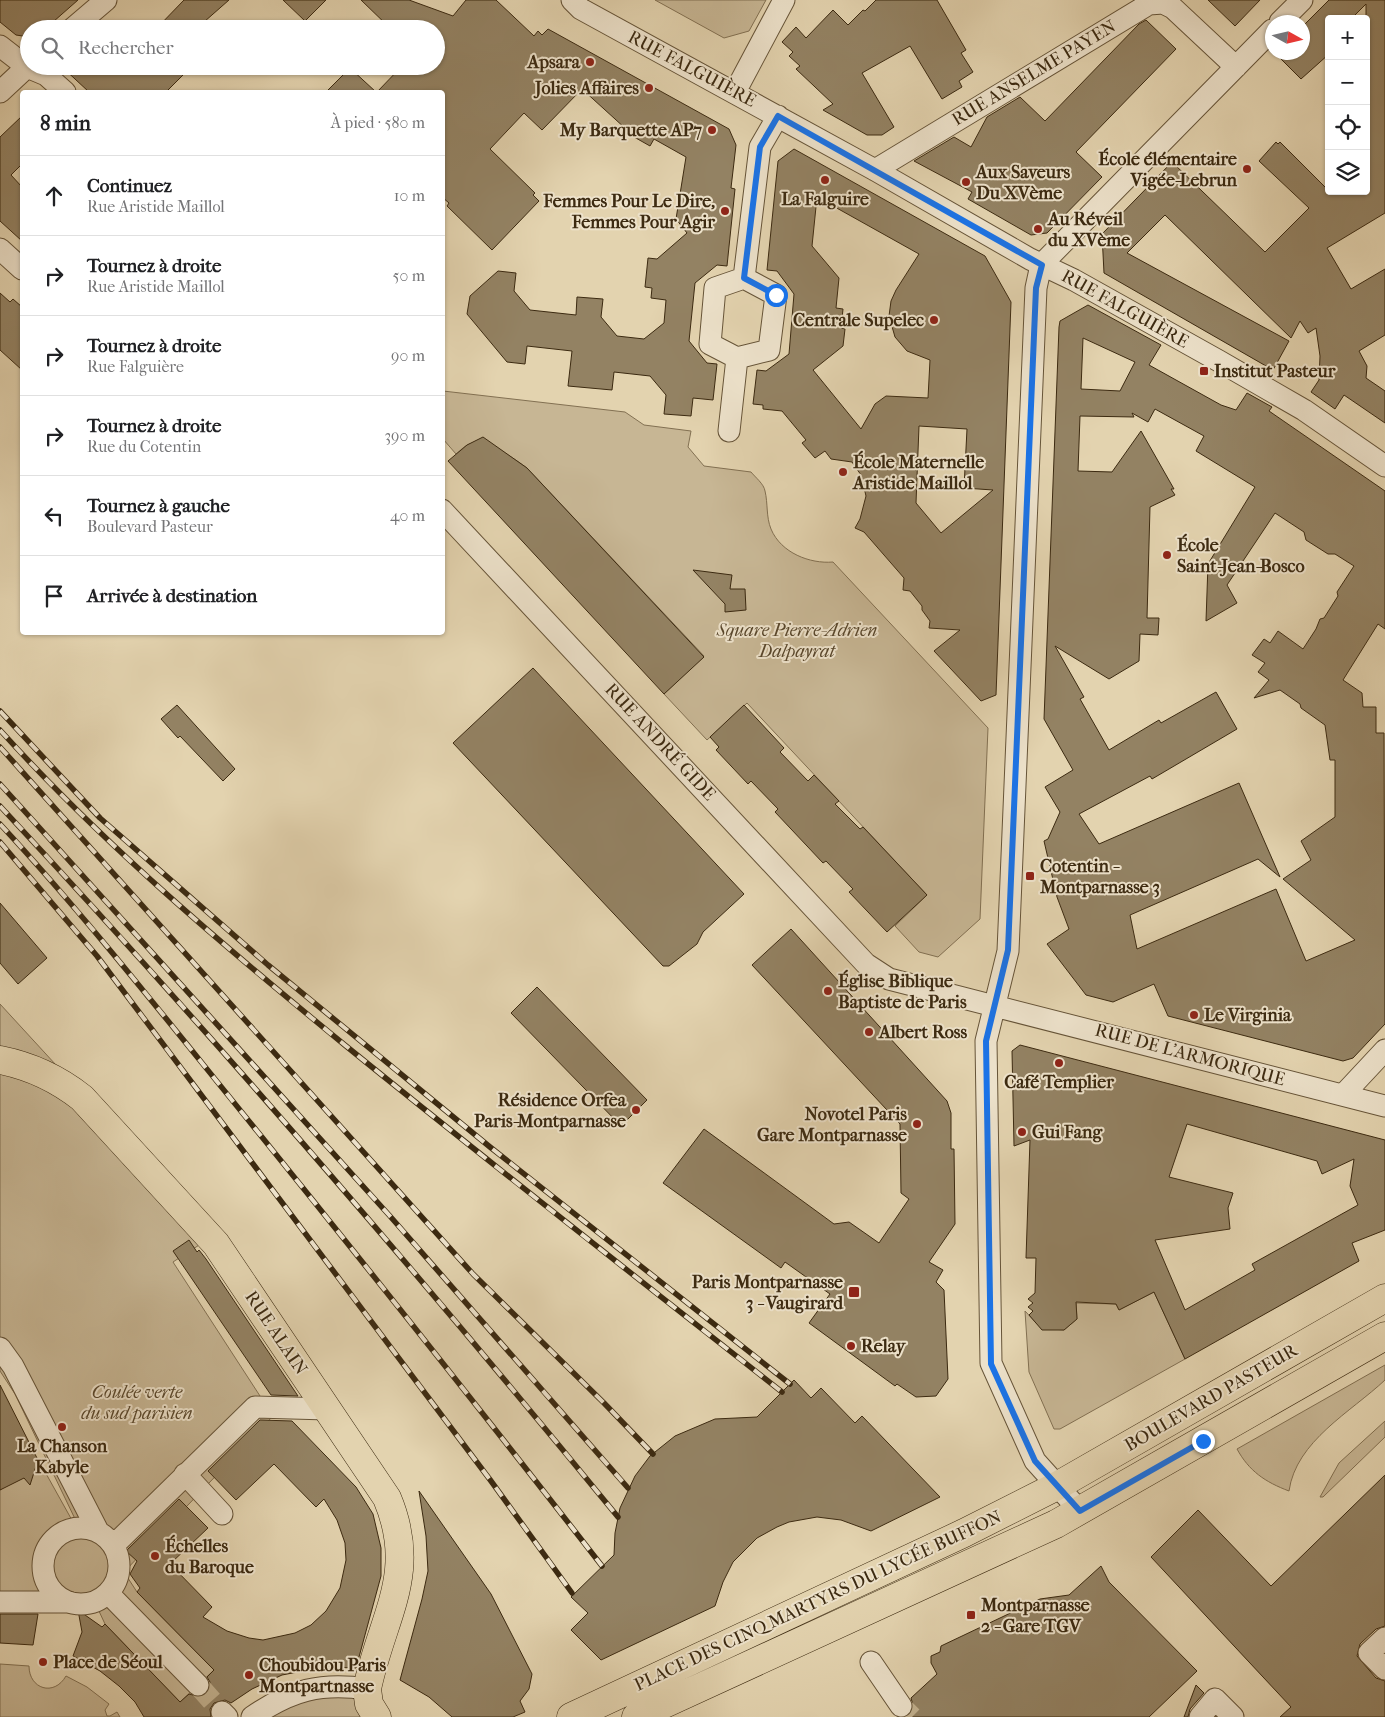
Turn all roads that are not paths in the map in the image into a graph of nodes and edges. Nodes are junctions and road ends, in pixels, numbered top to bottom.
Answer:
1 (106, 0) edge
2 (572, 0) edge
3 (784, 0) edge
4 (1302, 0) edge
5 (1287, 15) edge
6 (83, 20) edge
7 (1265, 37) edge
8 (0, 46) edge
9 (20, 60) edge
10 (1236, 67) junction
11 (20, 73) edge
12 (46, 75) edge
13 (63, 90) edge
14 (0, 92) edge
15 (735, 92) junction
16 (778, 116) junction
17 (875, 170) junction
18 (0, 249) edge
19 (1042, 265) junction
20 (20, 267) edge
21 (744, 278) junction
22 (737, 358) junction
23 (729, 431) dead end
24 (1385, 466) edge
25 (445, 513) edge
26 (879, 974) joint
27 (994, 1005) junction
28 (1385, 1050) edge
29 (0, 1060) edge
30 (1343, 1095) junction
31 (1385, 1106) edge
32 (1385, 1298) edge
33 (1385, 1336) edge
34 (0, 1348) edge
35 (328, 1409) junction
36 (184, 1474) junction
37 (1047, 1491) junction
38 (1080, 1511) junction
39 (222, 1514) dead end
40 (1056, 1524) joint
41 (106, 1538) junction
42 (108, 1593) junction
43 (0, 1602) edge
44 (69, 1602) junction
45 (1385, 1638) edge
46 (871, 1662) dead end
47 (1385, 1669) edge
48 (198, 1685) tunnel mouth
49 (367, 1689) junction
50 (901, 1706) tunnel mouth
51 (252, 1717) edge
52 (377, 1717) edge
53 (572, 1717) edge
54 (636, 1717) edge
55 (1200, 1717) edge
56 (1233, 1717) edge

1 - 6 street
2 - 15 street, RUE FALGUIÈRE
3 - 15 street
4 - 5 street
7 - 10 street
8 - 9 street
10 - 17 street, RUE ANSELME PAYEN
10 - 19 street
11 - 14 street
12 - 13 street
15 - 16 street, RUE FALGUIÈRE
16 - 17 street, RUE FALGUIÈRE
16 - 21 street
17 - 19 street, RUE FALGUIÈRE
18 - 20 street
19 - 24 street, RUE FALGUIÈRE
19 - 27 street
21 - 22 street
21 - 22 street
22 - 23 street
25 - 26 street, RUE ANDRÉ GIDE
26 - 27 street, RUE DE L'ARMORIQUE
27 - 30 street, RUE DE L'ARMORIQUE
27 - 37 street
28 - 30 street
29 - 35 main road, RUE ALAIN
30 - 31 street, RUE DE L'ARMORIQUE
32 - 37 main road, BOULEVARD PASTEUR
33 - 38 main road, BOULEVARD PASTEUR
34 - 41 street
35 - 36 street
35 - 49 main road, RUE ALAIN
36 - 39 street
36 - 41 street
37 - 38 street
37 - 53 main road, PLACE DES CINQ MARTYRS DU LYCÉE BUFFON
38 - 40 main road, BOULEVARD PASTEUR
40 - 54 main road, PLACE DES CINQ MARTYRS DU LYCÉE BUFFON
41 - 42 street
41 - 44 street
42 - 44 street
42 - 48 street
43 - 44 street
45 - 47 street
46 - 50 street
49 - 51 street
49 - 52 main road
55 - 56 street

